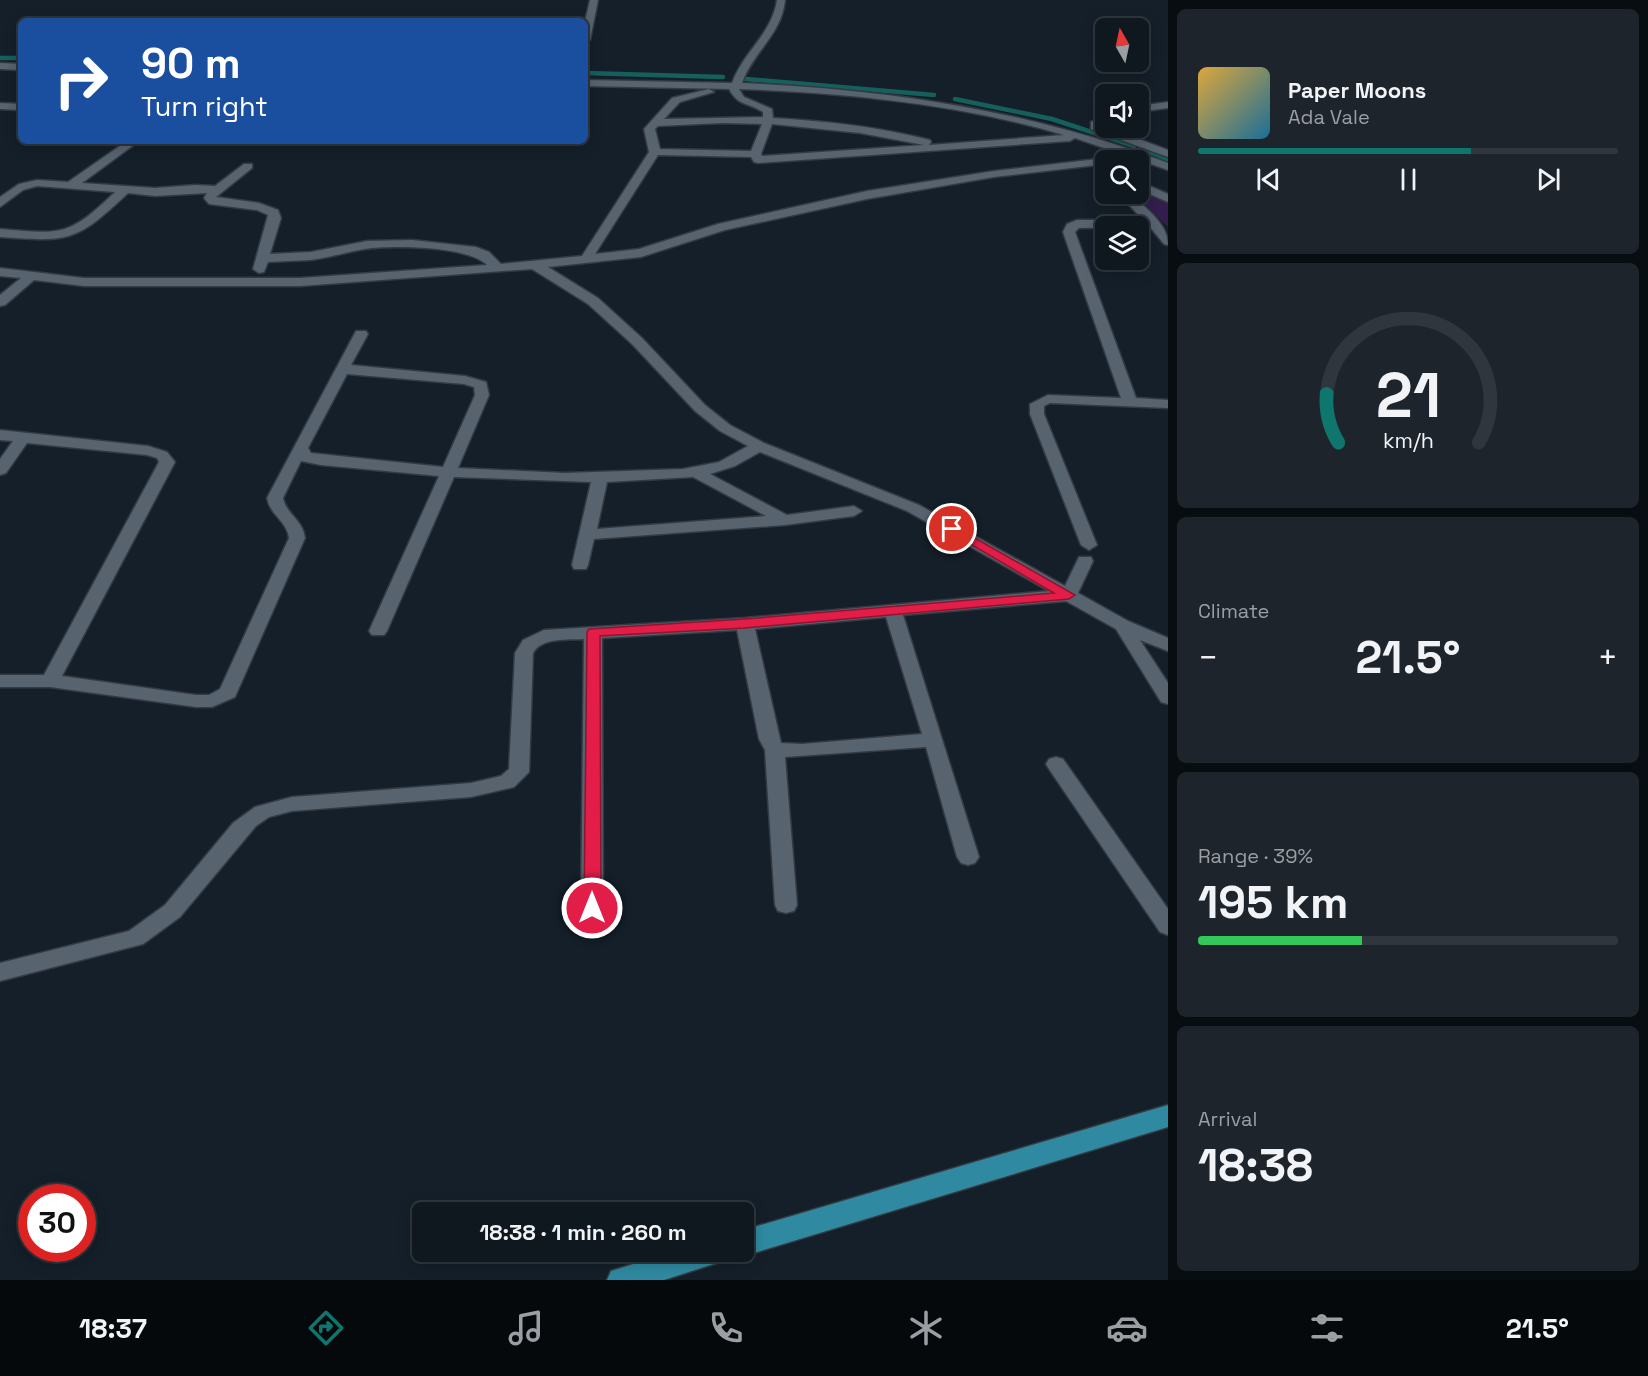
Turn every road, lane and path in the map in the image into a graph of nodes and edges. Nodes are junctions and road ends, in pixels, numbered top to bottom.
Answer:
1 (594, 0) edge
2 (781, 0) edge
3 (588, 27) edge
4 (0, 66) edge
5 (18, 67) edge
6 (588, 83) edge
7 (716, 86) junction
8 (734, 86) junction
9 (1168, 105) edge
10 (0, 106) edge
11 (18, 107) edge
12 (1149, 107) edge
13 (768, 122) junction
14 (655, 123) junction
15 (1083, 138) junction
16 (1127, 138) edge
17 (130, 144) edge
18 (1168, 145) edge
19 (942, 146) junction
20 (1153, 147) junction
21 (1122, 150) edge
22 (1138, 150) edge
23 (655, 152) junction
24 (755, 154) junction
25 (1168, 154) edge
26 (1149, 160) edge
27 (1095, 161) edge
28 (248, 166) dead end
29 (1168, 168) edge
30 (71, 185) junction
31 (1149, 189) edge
32 (125, 190) junction
33 (217, 190) junction
34 (1168, 198) edge
35 (0, 203) edge
36 (1135, 204) edge
37 (1154, 223) junction
38 (0, 233) edge
39 (1168, 241) edge
40 (262, 258) junction
41 (586, 260) junction
42 (533, 265) junction
43 (497, 267) junction
44 (0, 272) edge
45 (30, 277) junction
46 (255, 282) junction
47 (0, 302) edge
48 (361, 334) dead end
49 (343, 369) junction
50 (1130, 402) junction
51 (1168, 404) edge
52 (0, 435) edge
53 (23, 438) junction
54 (759, 446) junction
55 (300, 448) junction
56 (0, 470) edge
57 (449, 472) junction
58 (695, 472) junction
59 (600, 478) junction
60 (854, 511) dead end
61 (784, 520) junction
62 (589, 534) junction
63 (580, 565) dead end
64 (1069, 595) junction
65 (893, 611) junction
66 (745, 624) junction
67 (1122, 625) junction
68 (378, 632) dead end
69 (593, 632) junction
70 (1168, 645) edge
71 (0, 681) edge
72 (50, 681) junction
73 (1168, 698) edge
74 (934, 740) junction
75 (775, 750) junction
76 (1056, 764) dead end
77 (968, 856) dead end
78 (786, 905) dead end
79 (592, 908) dead end
80 (1168, 926) edge
81 (0, 972) edge
82 (1168, 1116) edge
83 (754, 1240) edge
84 (681, 1262) edge
85 (621, 1280) edge

1 - 3 street
2 - 8 street
4 - 5 street
6 - 7 street
7 - 8 street
7 - 14 street
8 - 13 street
8 - 15 street
9 - 12 street
10 - 11 street
13 - 14 street
13 - 19 street
13 - 24 street
14 - 23 street
15 - 19 street
15 - 21 street
16 - 20 street
17 - 30 street
18 - 20 street
19 - 24 street
20 - 22 street
20 - 25 street
23 - 24 street
23 - 41 street
26 - 29 street
27 - 41 street
28 - 33 street
30 - 32 street
30 - 35 street
31 - 34 street
32 - 33 street
32 - 38 street
33 - 40 street
36 - 37 street
37 - 39 street
37 - 50 street
40 - 43 street
40 - 46 street
41 - 42 street
42 - 43 street
42 - 54 street
43 - 46 street
44 - 45 street
45 - 46 street
45 - 47 street
48 - 49 street
49 - 55 street
49 - 57 street
50 - 51 street
50 - 64 street
52 - 53 street
53 - 56 street
53 - 72 street
54 - 58 street
54 - 64 street
55 - 57 street
55 - 72 street
57 - 59 street
57 - 68 street
58 - 59 street
58 - 61 street
59 - 62 street
60 - 61 street
61 - 62 street
62 - 63 street
64 - 65 street
64 - 67 street
65 - 66 street
65 - 74 street
66 - 69 street
66 - 75 street
67 - 70 street
67 - 73 street
69 - 79 street
69 - 81 street
71 - 72 street
74 - 75 street
74 - 77 street
75 - 78 street
76 - 80 street
82 - 83 main road
84 - 85 main road

